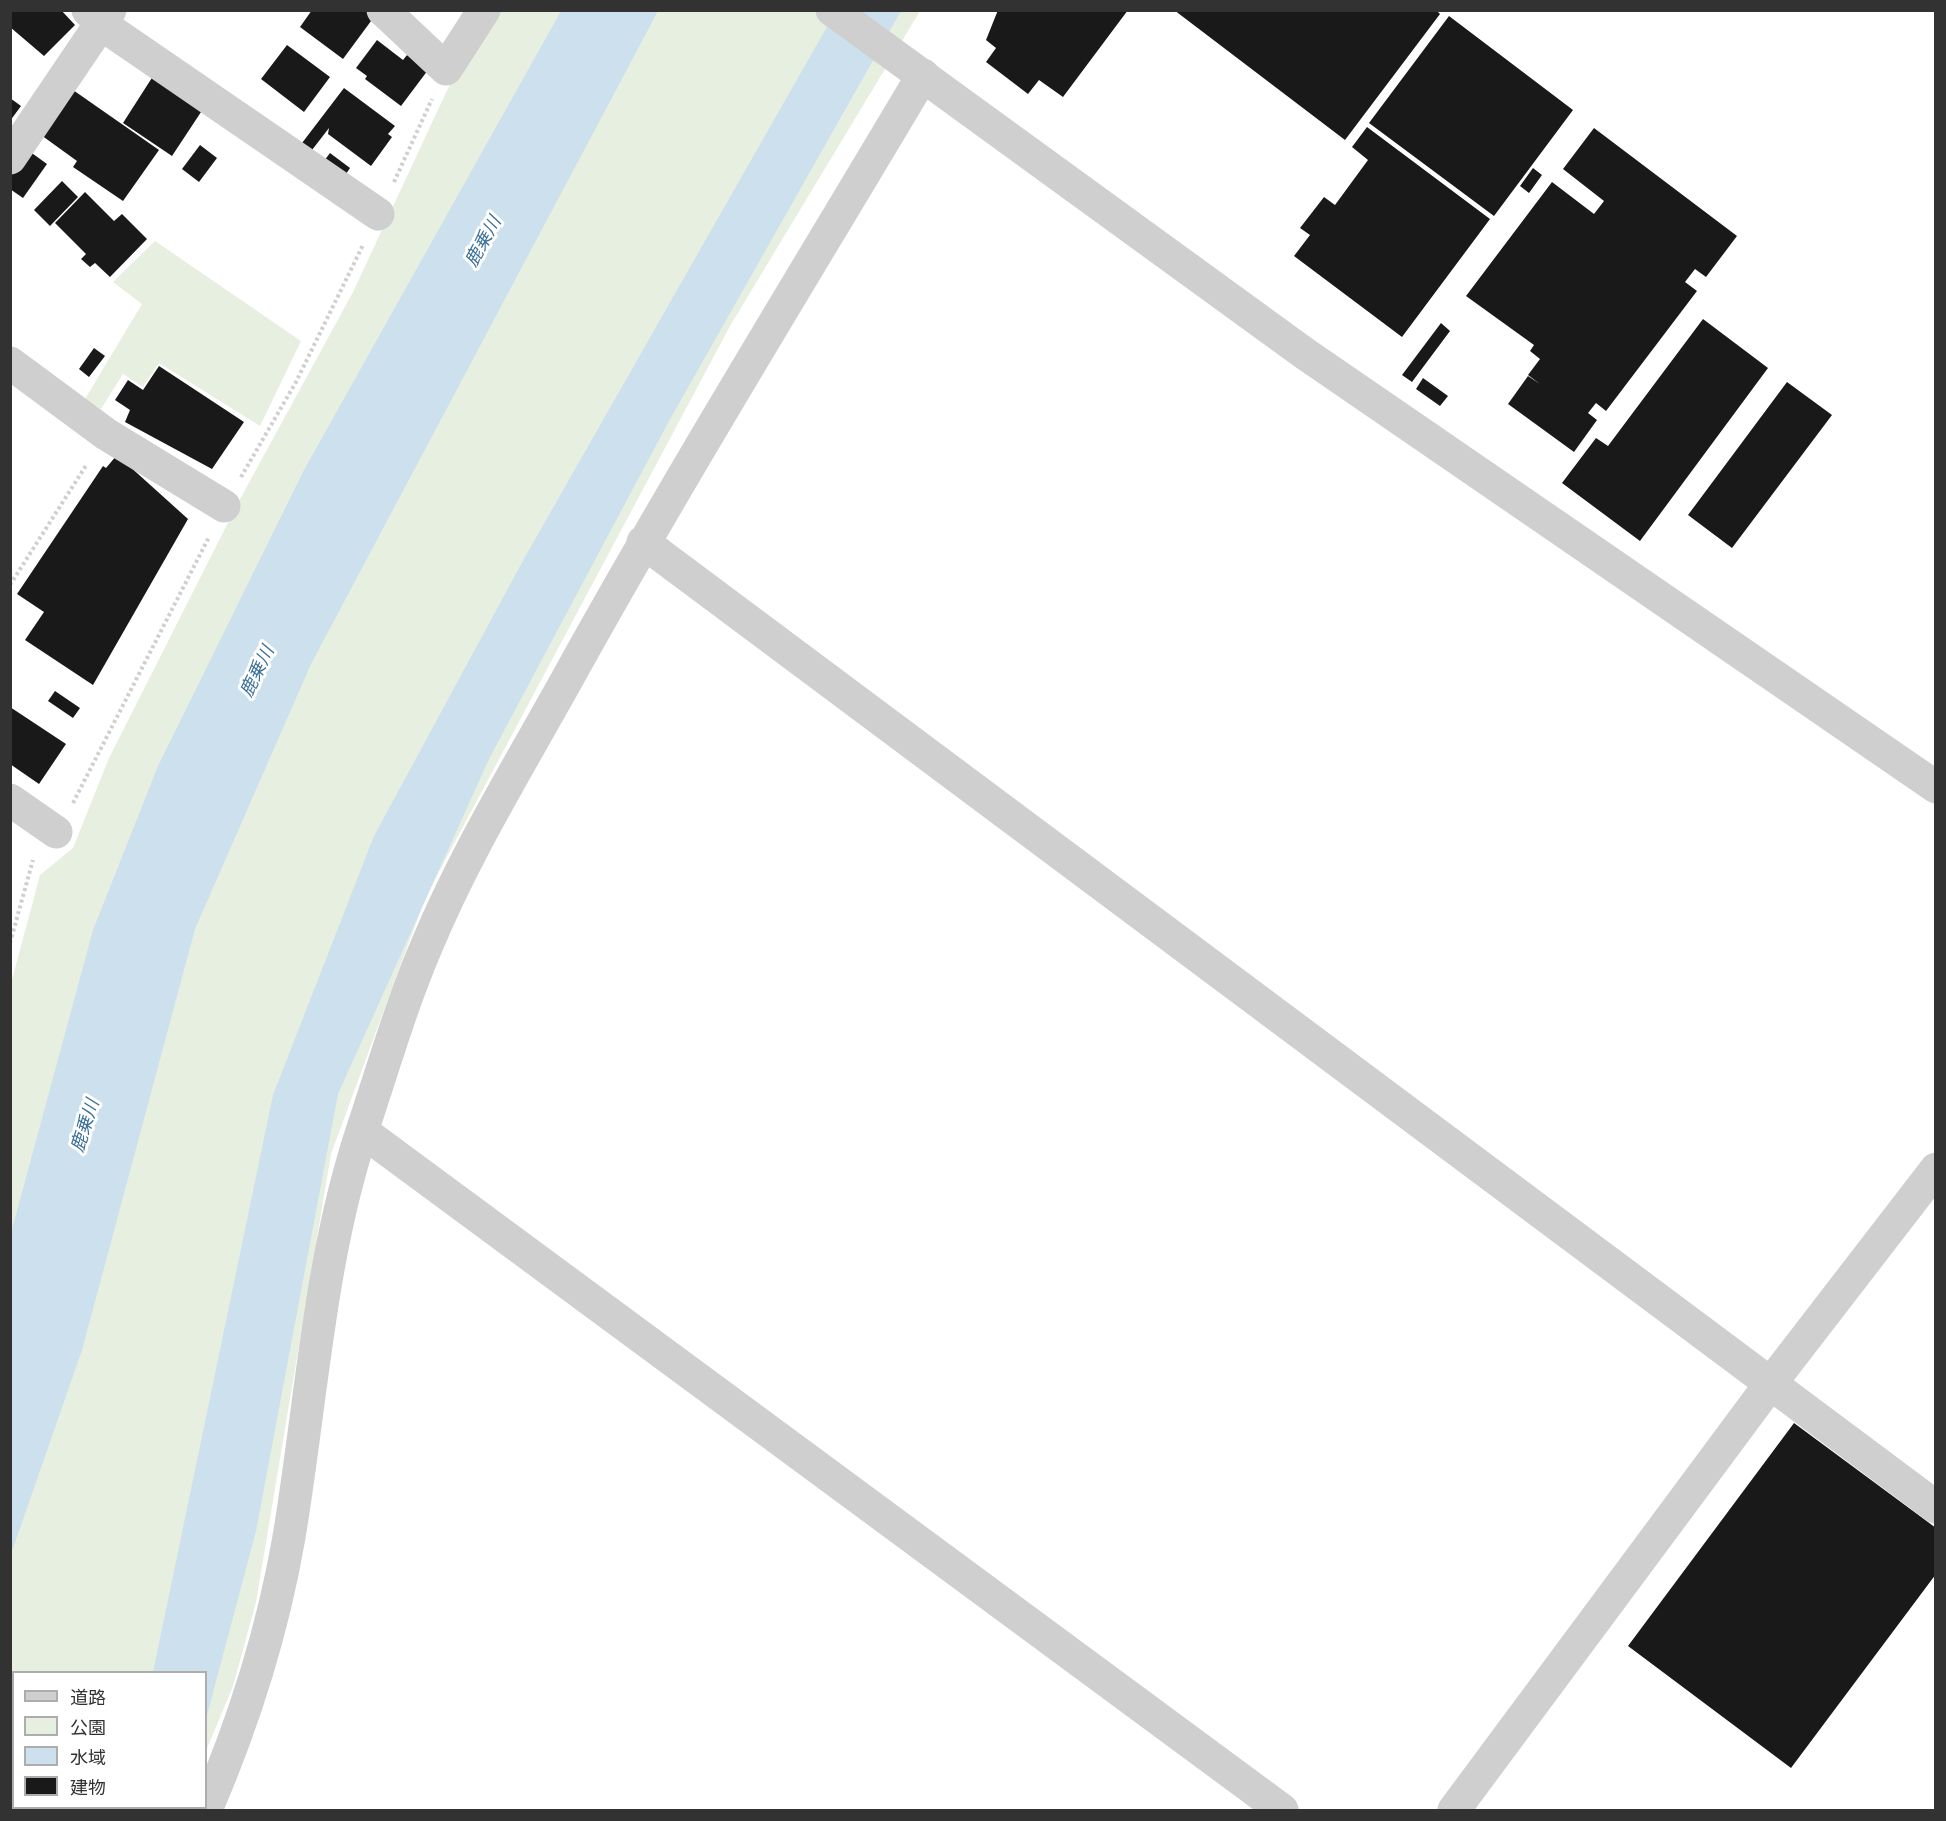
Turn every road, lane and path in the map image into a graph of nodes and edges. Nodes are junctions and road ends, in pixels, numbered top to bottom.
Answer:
1 (383, 10) edge
2 (484, 10) edge
3 (832, 10) edge
4 (100, 15) edge
5 (912, 67) junction
6 (10, 158) edge
7 (378, 214) dead end
8 (10, 363) edge
9 (106, 434) junction
10 (224, 506) dead end
11 (643, 542) junction
12 (10, 585) edge
13 (1935, 787) edge
14 (10, 800) edge
15 (56, 832) dead end
16 (362, 1131) junction
17 (1935, 1169) edge
18 (1771, 1383) junction
19 (1935, 1507) edge
20 (210, 1809) edge
21 (1282, 1810) edge
22 (1454, 1810) edge

1 - 2 street
3 - 5 street
4 - 6 street
4 - 7 street
5 - 11 street
5 - 13 street
8 - 9 street
9 - 10 street
9 - 12 path
11 - 16 street
11 - 18 street
14 - 15 street
16 - 20 street
16 - 21 street
17 - 18 street
18 - 19 street
18 - 22 street

